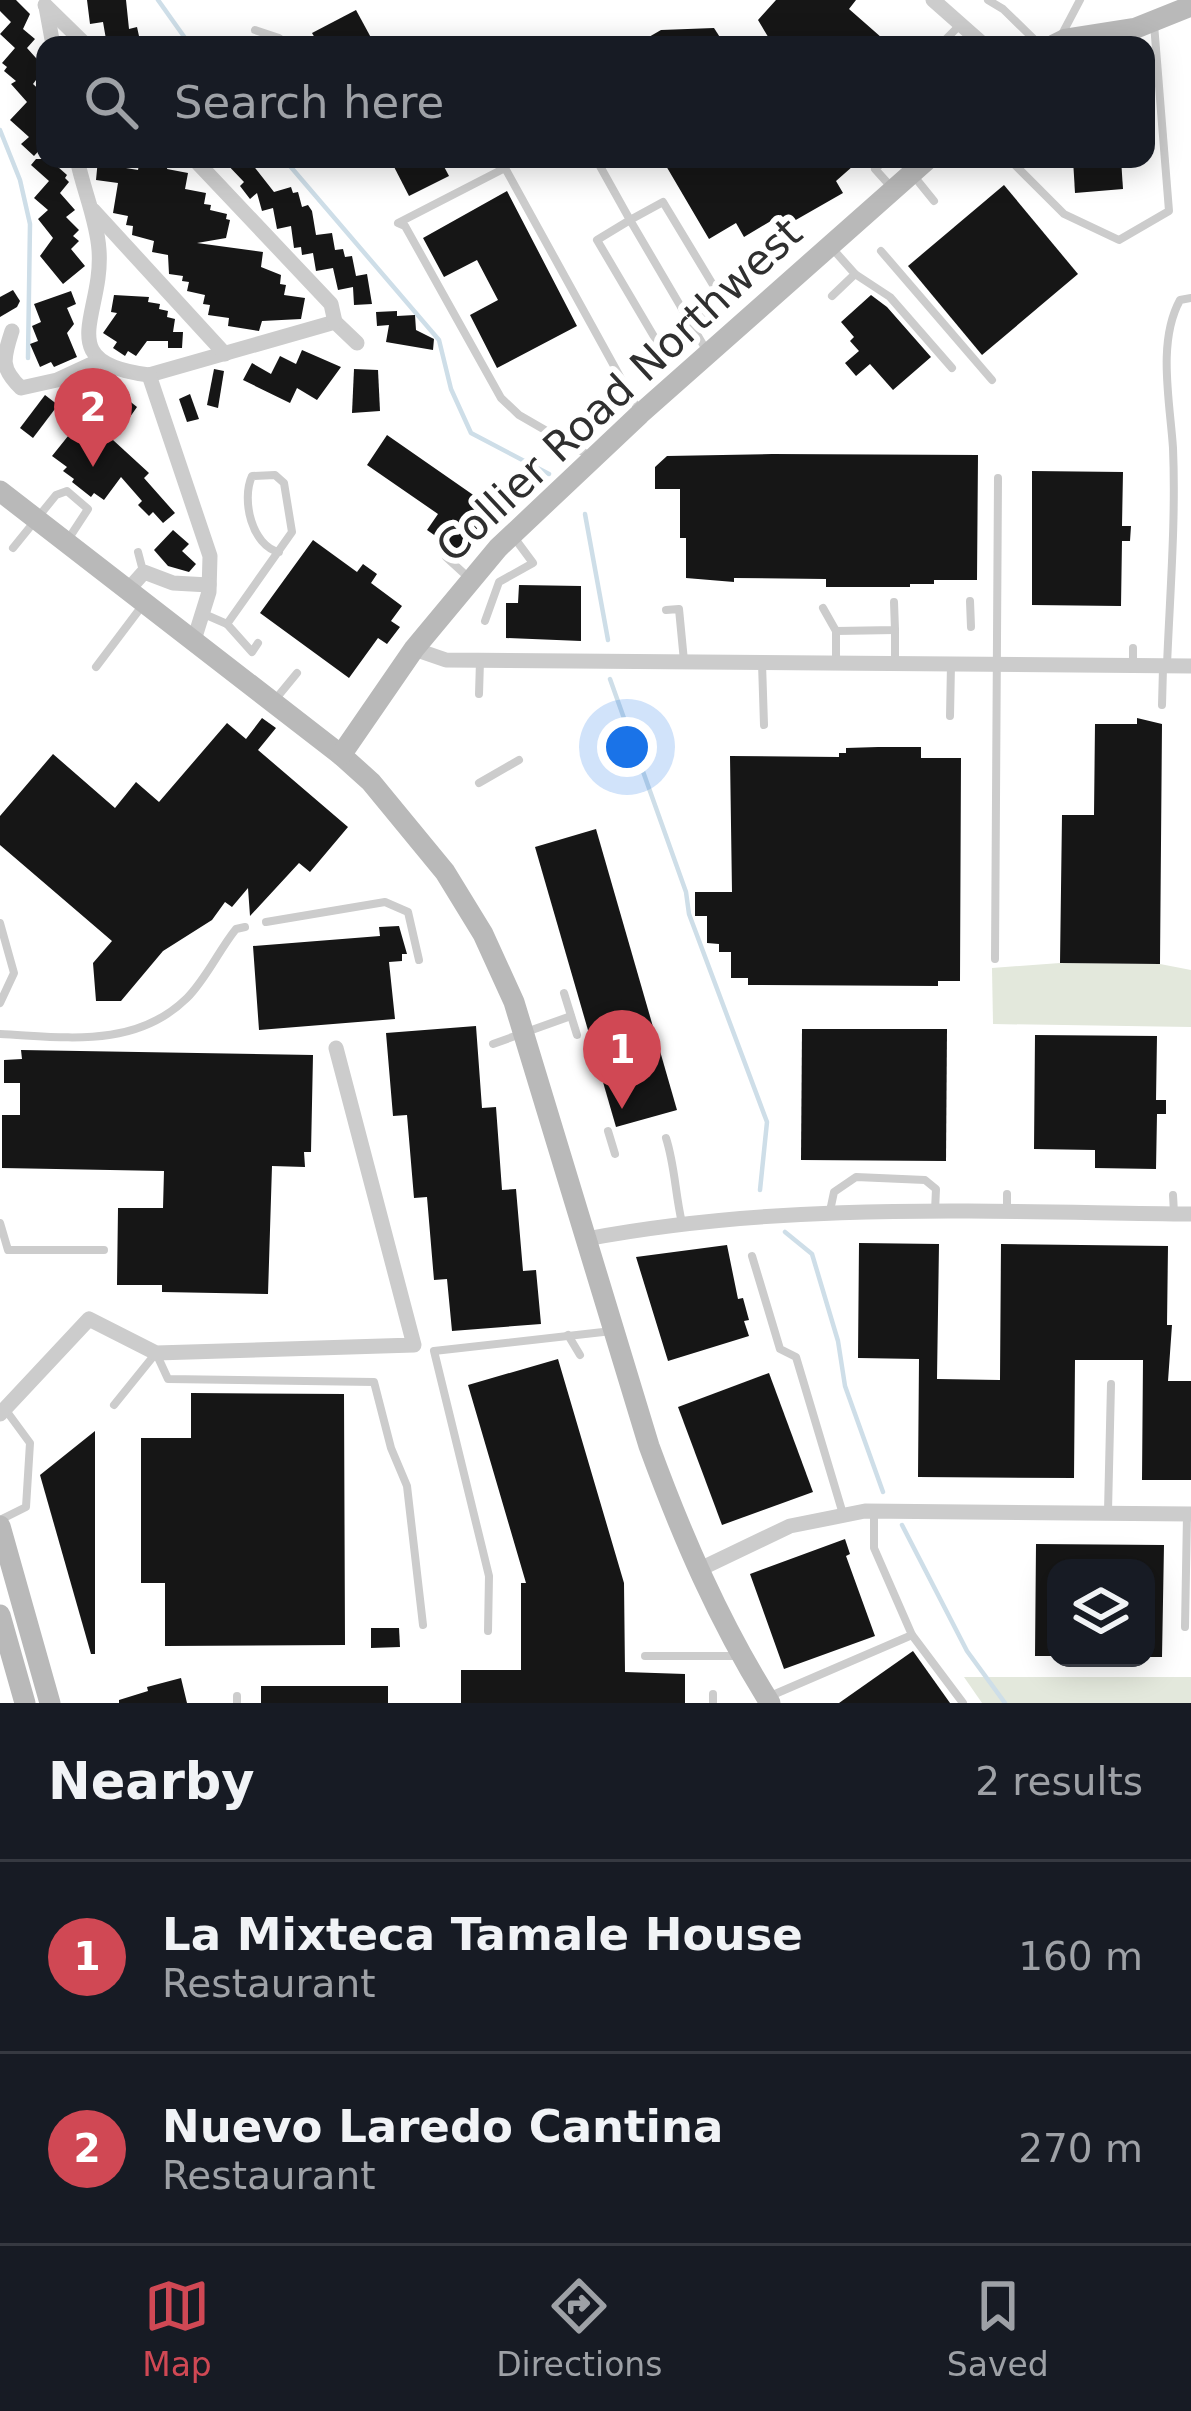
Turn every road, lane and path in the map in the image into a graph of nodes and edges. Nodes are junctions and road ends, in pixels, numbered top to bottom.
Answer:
1 (933, 0) edge
2 (988, 0) edge
3 (1080, 0) edge
4 (45, 2) edge
5 (1191, 6) edge
6 (1154, 23) junction
7 (960, 24) junction
8 (255, 30) dead end
9 (51, 36) edge
10 (77, 36) edge
11 (273, 36) edge
12 (949, 36) edge
13 (974, 36) edge
14 (1040, 36) edge
15 (1056, 36) edge
16 (1090, 36) edge
17 (1155, 36) edge
18 (1155, 36) edge
19 (1157, 63) joint
20 (79, 168) edge
21 (203, 168) edge
22 (601, 168) edge
23 (876, 168) edge
24 (917, 168) edge
25 (924, 168) edge
26 (1018, 168) edge
27 (893, 190) junction
28 (934, 201) dead end
29 (88, 205) junction
30 (630, 220) junction
31 (830, 246) junction
32 (880, 250) dead end
33 (855, 274) junction
34 (832, 296) dead end
35 (1191, 298) edge
36 (335, 322) junction
37 (692, 326) junction
38 (12, 331) dead end
39 (357, 343) dead end
40 (225, 353) junction
41 (708, 354) junction
42 (98, 361) junction
43 (952, 368) dead end
44 (149, 375) junction
45 (992, 380) dead end
46 (640, 414) junction
47 (595, 459) junction
48 (998, 478) dead end
49 (0, 491) edge
50 (38, 520) junction
51 (512, 535) junction
52 (66, 542) junction
53 (13, 548) dead end
54 (138, 552) dead end
55 (279, 552) junction
56 (446, 557) dead end
57 (470, 579) junction
58 (209, 585) junction
59 (139, 588) junction
60 (970, 601) dead end
61 (894, 602) dead end
62 (824, 608) dead end
63 (666, 610) dead end
64 (203, 613) junction
65 (485, 621) dead end
66 (226, 624) junction
67 (971, 627) dead end
68 (836, 631) junction
69 (895, 631) junction
70 (194, 640) junction
71 (259, 643) dead end
72 (414, 649) junction
73 (480, 661) junction
74 (684, 662) junction
75 (762, 663) junction
76 (836, 664) junction
77 (895, 664) junction
78 (951, 664) junction
79 (996, 664) junction
80 (1165, 666) junction
81 (1191, 666) edge
82 (96, 667) dead end
83 (297, 673) dead end
84 (479, 694) dead end
85 (273, 702) junction
86 (1162, 705) dead end
87 (950, 716) dead end
88 (764, 725) dead end
89 (341, 755) junction
90 (519, 760) dead end
91 (479, 783) dead end
92 (266, 922) dead end
93 (0, 923) edge
94 (245, 927) dead end
95 (995, 959) dead end
96 (418, 960) dead end
97 (565, 993) dead end
98 (0, 1003) edge
99 (572, 1016) junction
100 (524, 1030) junction
101 (0, 1034) edge
102 (577, 1035) dead end
103 (493, 1044) dead end
104 (336, 1048) dead end
105 (608, 1130) dead end
106 (666, 1138) dead end
107 (615, 1154) dead end
108 (1006, 1194) dead end
109 (1173, 1195) dead end
110 (935, 1212) junction
111 (1007, 1213) junction
112 (1183, 1214) edge
113 (831, 1216) junction
114 (0, 1222) edge
115 (682, 1223) junction
116 (586, 1239) junction
117 (104, 1250) dead end
118 (752, 1256) dead end
119 (614, 1331) junction
120 (568, 1335) junction
121 (414, 1345) junction
122 (434, 1351) junction
123 (156, 1353) junction
124 (580, 1355) dead end
125 (1111, 1384) dead end
126 (115, 1405) dead end
127 (3, 1412) edge
128 (874, 1511) junction
129 (1108, 1513) junction
130 (843, 1514) junction
131 (1189, 1514) edge
132 (0, 1523) edge
133 (698, 1570) junction
134 (0, 1615) edge
135 (423, 1625) dead end
136 (1185, 1627) dead end
137 (488, 1631) dead end
138 (912, 1635) junction
139 (645, 1656) dead end
140 (742, 1656) junction
141 (768, 1700) edge
142 (25, 1703) edge
143 (50, 1703) edge
144 (963, 1703) edge

1 - 7 street
2 - 14 lane
3 - 15 lane
4 - 9 street
4 - 10 street
5 - 6 street
6 - 16 street
6 - 18 lane
7 - 12 lane
7 - 13 street
8 - 11 lane
17 - 19 lane
19 - 26 lane
20 - 29 street
21 - 36 street
22 - 30 lane
23 - 27 lane
24 - 27 street, Collier Road Northwest
25 - 28 lane
27 - 31 street, Collier Road Northwest
29 - 40 street
29 - 42 street
30 - 37 lane
30 - 37 lane
30 - 37 lane
31 - 33 lane
31 - 41 street, Collier Road Northwest
32 - 45 lane
33 - 34 lane
33 - 43 lane
35 - 80 lane
36 - 39 street
36 - 40 street
37 - 41 lane
38 - 42 street
40 - 44 street
41 - 46 street, Collier Road Northwest
42 - 44 street
44 - 58 street
46 - 47 street, Collier Road Northwest
46 - 47 lane
47 - 51 street, Collier Road Northwest
48 - 79 lane
49 - 50 street
50 - 52 street
50 - 52 lane
50 - 53 lane
51 - 57 street, Collier Road Northwest
51 - 65 lane
52 - 59 street
54 - 59 lane
55 - 55 lane
55 - 66 lane
56 - 57 lane
57 - 72 street, Collier Road Northwest
58 - 59 street
58 - 64 street
59 - 70 street
59 - 82 lane
60 - 67 lane
61 - 69 lane
62 - 68 lane
63 - 74 lane
64 - 66 lane
64 - 70 street
66 - 71 lane
68 - 69 lane
68 - 76 lane
69 - 77 lane
70 - 85 street
72 - 73 street
72 - 89 street, Collier Road Northwest
73 - 74 street
73 - 84 lane
74 - 75 street
75 - 76 street
75 - 88 lane
76 - 77 street
77 - 78 street
78 - 79 street
78 - 87 lane
79 - 80 street
79 - 95 lane
80 - 81 street
80 - 86 lane
83 - 85 lane
85 - 89 street
89 - 100 street
90 - 91 lane
92 - 96 lane
93 - 98 lane
94 - 101 lane
97 - 99 lane
99 - 100 lane
99 - 102 lane
100 - 103 lane
100 - 116 street
104 - 121 street
105 - 107 lane
106 - 115 lane
108 - 111 lane
109 - 112 lane
110 - 111 street
110 - 113 street
110 - 113 lane
111 - 112 street
113 - 115 street
114 - 117 lane
115 - 116 street
116 - 119 street
118 - 130 lane
119 - 120 lane
119 - 133 street
120 - 122 lane
120 - 124 lane
121 - 122 lane
121 - 123 street
122 - 137 lane
123 - 126 lane
123 - 127 street
123 - 135 lane
125 - 129 lane
127 - 132 lane
128 - 129 street
128 - 130 street
128 - 138 lane
129 - 131 street
130 - 133 street
131 - 136 lane
132 - 143 street
133 - 140 street
134 - 142 street
138 - 141 lane
138 - 144 lane
139 - 140 lane
140 - 141 street

